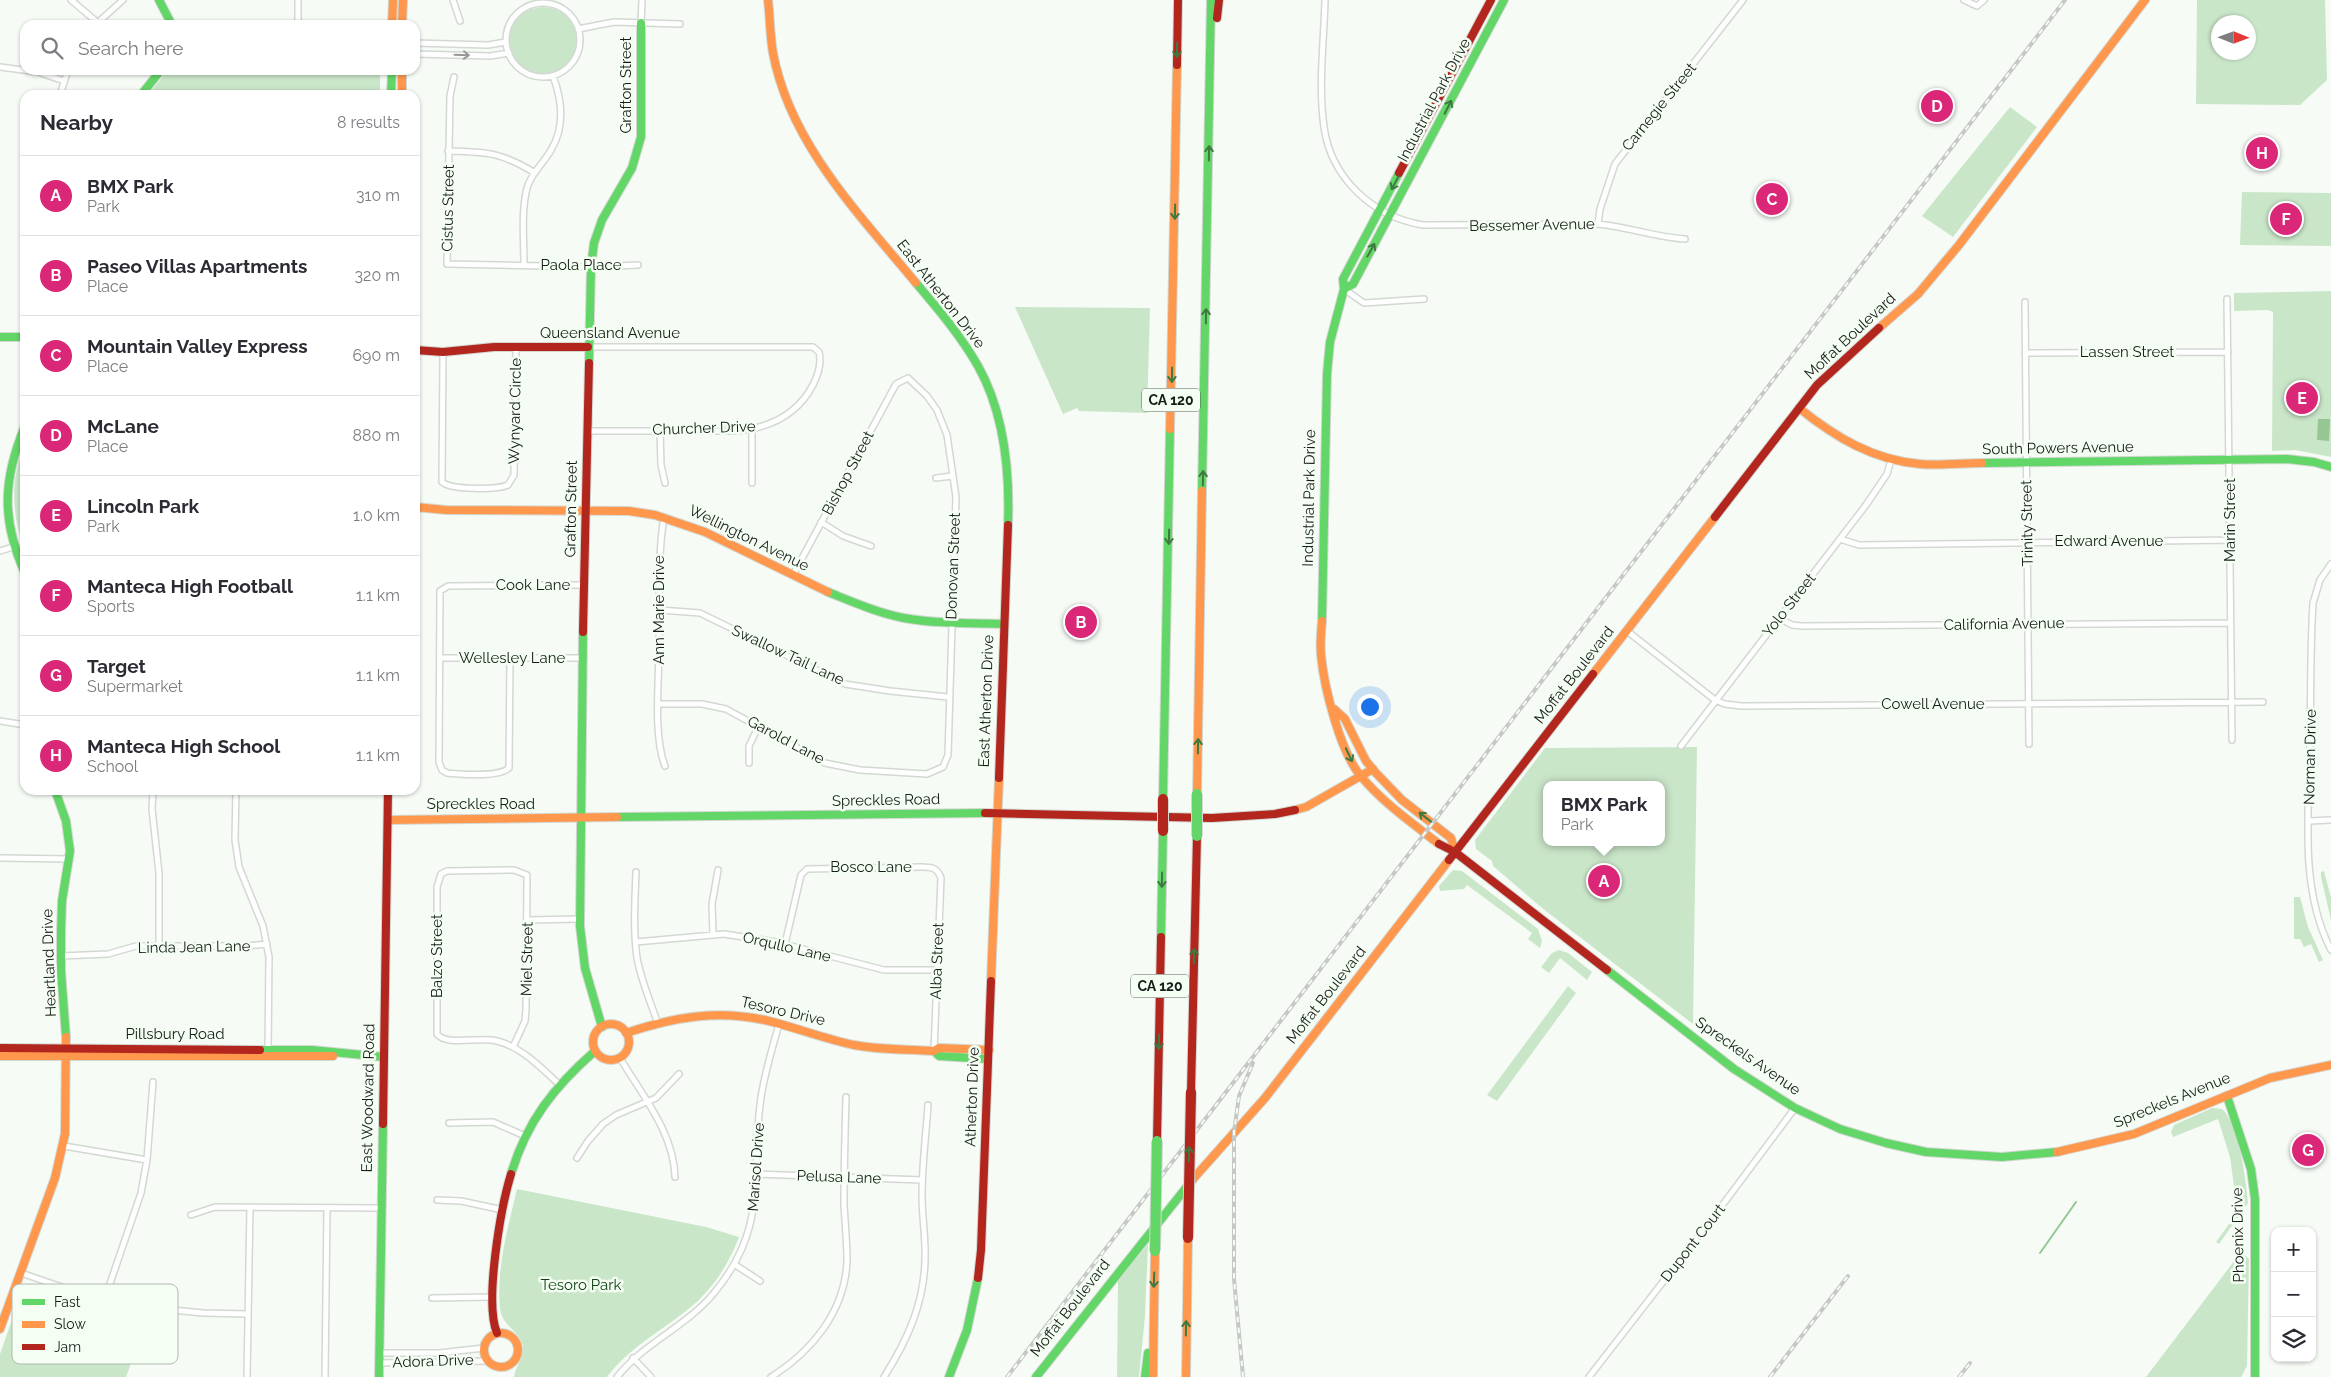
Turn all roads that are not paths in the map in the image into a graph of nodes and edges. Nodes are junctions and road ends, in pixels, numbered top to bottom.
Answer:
1 (71, 0) edge
2 (122, 0) edge
3 (159, 0) edge
4 (298, 0) edge
5 (393, 0) edge
6 (403, 0) edge
7 (453, 0) edge
8 (642, 0) edge
9 (768, 0) edge
10 (1178, 0) edge
11 (1211, 0) edge
12 (1219, 0) edge
13 (1325, 0) edge
14 (1491, 0) edge
15 (1504, 0) edge
16 (1743, 0) edge
17 (1965, 0) edge
18 (1984, 0) edge
19 (2146, 0) edge
20 (555, 2) edge
21 (92, 20) edge
22 (100, 20) edge
23 (169, 20) edge
24 (298, 20) edge
25 (392, 20) edge
26 (402, 20) edge
27 (460, 22) dead end
28 (641, 23) junction
29 (680, 24) dead end
30 (578, 29) junction
31 (506, 42) junction
32 (420, 43) edge
33 (1210, 48) junction
34 (509, 53) junction
35 (420, 54) edge
36 (0, 66) edge
37 (20, 69) edge
38 (47, 75) edge
39 (66, 75) edge
40 (157, 75) edge
41 (392, 75) edge
42 (402, 75) edge
43 (553, 76) junction
44 (454, 77) dead end
45 (64, 81) junction
46 (61, 90) edge
47 (145, 90) edge
48 (391, 90) edge
49 (402, 90) edge
50 (448, 151) junction
51 (534, 173) junction
52 (1380, 211) junction
53 (1390, 216) junction
54 (1598, 224) junction
55 (1685, 239) dead end
56 (447, 264) joint
57 (524, 265) junction
58 (638, 265) dead end
59 (591, 267) junction
60 (1344, 289) junction
61 (1424, 299) dead end
62 (2227, 299) dead end
63 (2025, 302) dead end
64 (0, 337) edge
65 (20, 337) edge
66 (588, 347) junction
67 (807, 347) joint
68 (516, 348) junction
69 (420, 350) edge
70 (443, 352) junction
71 (2228, 352) junction
72 (2025, 353) junction
73 (908, 378) joint
74 (1798, 408) junction
75 (660, 430) junction
76 (752, 430) junction
77 (588, 431) junction
78 (20, 438) edge
79 (2230, 459) junction
80 (1891, 460) junction
81 (2026, 464) junction
82 (2331, 467) edge
83 (952, 476) junction
84 (936, 478) dead end
85 (665, 483) dead end
86 (752, 483) dead end
87 (420, 507) edge
88 (586, 512) junction
89 (664, 516) junction
90 (821, 522) junction
91 (1840, 539) junction
92 (2230, 540) junction
93 (2028, 542) junction
94 (871, 546) dead end
95 (13, 547) junction
96 (0, 551) edge
97 (20, 562) edge
98 (2331, 564) edge
99 (793, 574) junction
100 (584, 585) junction
101 (660, 610) junction
102 (1779, 618) junction
103 (951, 622) junction
104 (2230, 623) junction
105 (1004, 624) junction
106 (2028, 624) junction
107 (1627, 631) junction
108 (440, 658) junction
109 (510, 658) junction
110 (584, 658) junction
111 (948, 697) junction
112 (1715, 700) junction
113 (2231, 702) junction
114 (2263, 702) dead end
115 (658, 704) junction
116 (2028, 704) junction
117 (1334, 709) junction
118 (0, 721) edge
119 (20, 724) edge
120 (759, 725) junction
121 (2232, 740) dead end
122 (2029, 744) dead end
123 (1681, 746) dead end
124 (749, 763) dead end
125 (666, 766) dead end
126 (943, 767) joint
127 (1373, 769) junction
128 (1361, 776) junction
129 (57, 795) edge
130 (152, 795) edge
131 (236, 795) edge
132 (388, 795) edge
133 (997, 813) junction
134 (582, 818) junction
135 (388, 820) junction
136 (2331, 820) edge
137 (2309, 821) junction
138 (1455, 852) junction
139 (0, 858) edge
140 (70, 859) junction
141 (718, 870) dead end
142 (939, 871) joint
143 (522, 872) joint
144 (636, 872) dead end
145 (528, 920) junction
146 (580, 920) junction
147 (713, 935) junction
148 (636, 942) junction
149 (267, 944) junction
150 (784, 944) junction
151 (159, 946) junction
152 (2331, 950) edge
153 (61, 956) junction
154 (937, 970) junction
155 (657, 1021) junction
156 (779, 1024) junction
157 (602, 1027) junction
158 (626, 1033) junction
159 (513, 1047) junction
160 (0, 1048) edge
161 (595, 1051) junction
162 (934, 1051) junction
163 (66, 1052) junction
164 (268, 1054) junction
165 (989, 1054) junction
166 (0, 1056) edge
167 (384, 1057) junction
168 (620, 1058) junction
169 (2331, 1064) edge
170 (679, 1074) dead end
171 (153, 1082) dead end
172 (560, 1085) junction
173 (2227, 1096) junction
174 (846, 1097) dead end
175 (647, 1103) junction
176 (928, 1105) dead end
177 (1794, 1108) junction
178 (449, 1123) dead end
179 (525, 1136) junction
180 (64, 1146) junction
181 (577, 1158) dead end
182 (147, 1160) junction
183 (757, 1174) junction
184 (675, 1177) dead end
185 (844, 1177) junction
186 (922, 1180) junction
187 (437, 1200) dead end
188 (250, 1207) junction
189 (327, 1208) junction
190 (380, 1208) junction
191 (504, 1210) junction
192 (191, 1214) dead end
193 (734, 1264) junction
194 (20, 1272) junction
195 (760, 1281) dead end
196 (16, 1284) edge
197 (55, 1284) edge
198 (110, 1284) edge
199 (12, 1295) edge
200 (492, 1297) junction
201 (432, 1298) dead end
202 (1153, 1310) junction
203 (178, 1311) edge
204 (248, 1314) junction
205 (0, 1330) edge
206 (497, 1333) junction
207 (484, 1348) junction
208 (379, 1358) junction
209 (633, 1358) junction
210 (488, 1360) junction
211 (504, 1372) edge
212 (247, 1377) edge
213 (325, 1377) edge
214 (378, 1377) edge
215 (617, 1377) edge
216 (651, 1377) edge
217 (771, 1377) edge
218 (884, 1377) edge
219 (949, 1377) edge
220 (1036, 1377) edge
221 (1145, 1377) edge
222 (1153, 1377) edge
223 (1186, 1377) edge
224 (1589, 1377) edge
225 (2255, 1377) edge

1 - 21 street
2 - 22 street
3 - 23 main road
4 - 24 street
5 - 25 main road
6 - 26 main road
7 - 27 street
8 - 28 street, Grafton Street
9 - 105 main road, East Atherton Drive
10 -> 202 main road, CA 120, bridge
11 - 33 main road, CA 120
12 - 33 main road
13 - 52 street, Bessemer Avenue
14 -> 52 main road, Industrial Park Drive
53 -> 15 main road, Industrial Park Drive
16 - 54 street, Carnegie Street
17 - 18 street
19 - 74 main road, Moffat Boulevard
20 - 30 street
20 - 31 street
28 - 29 street
28 - 30 street
28 - 59 main road, Grafton Street
30 - 43 street
31 - 32 street
31 - 34 street
223 -> 33 main road, CA 120, bridge
35 -> 34 street
34 - 43 street
36 - 37 street
38 - 45 street
39 - 45 street
40 - 47 main road
41 - 48 main road
42 - 49 main road
43 - 51 street
44 - 50 street, Cistus Street
45 - 46 street
50 - 51 street
50 - 56 street, Cistus Street
51 - 57 street
52 - 53 street, Bessemer Avenue
52 - 60 main road, Industrial Park Drive
53 - 54 street, Bessemer Avenue
60 -> 53 main road, Industrial Park Drive
54 - 55 street, Bessemer Avenue
56 - 57 street, Paola Place
57 - 59 street, Paola Place
58 - 59 street, Paola Place
59 - 66 main road, Grafton Street
60 - 61 street
60 - 117 main road, Industrial Park Drive
62 - 71 street, Marin Street
63 - 72 street, Trinity Street
64 - 65 main road
66 - 67 street, Queensland Avenue
66 - 68 main road, Queensland Avenue
66 - 77 main road, Grafton Street
67 - 76 street, Churcher Drive
68 - 70 main road, Queensland Avenue
68 - 70 street, Wynyard Circle
69 - 70 main road, Queensland Avenue
71 - 72 street, Lassen Street
71 - 79 street, Marin Street
72 - 81 street, Trinity Street
73 - 83 street, Donovan Street
73 - 90 street, Bishop Street
74 - 80 main road, South Powers Avenue
74 - 107 main road, Moffat Boulevard
75 - 76 street, Churcher Drive
75 - 77 street, Churcher Drive
75 - 85 street
76 - 86 street
77 - 88 main road, Grafton Street
78 - 95 main road
79 - 81 main road, South Powers Avenue
79 - 82 main road, South Powers Avenue
79 - 92 street, Marin Street
80 - 81 main road, South Powers Avenue
80 - 91 street, Yolo Street
81 - 93 street, Trinity Street
83 - 84 street
83 - 103 street, Donovan Street
87 - 88 main road, Wellington Avenue
88 - 89 main road, Wellington Avenue
88 - 100 main road, Grafton Street
89 - 99 main road, Wellington Avenue
89 - 101 street, Ann Marie Drive
90 - 94 street
90 - 99 street, Bishop Street
91 - 93 street, Edward Avenue
91 - 102 street, Yolo Street
92 - 93 street, Edward Avenue
92 - 104 street, Marin Street
93 - 106 street, Trinity Street
95 - 96 street
95 - 97 main road
98 - 137 street, Norman Drive
99 - 103 main road, Wellington Avenue
100 - 108 street, Cook Lane
100 - 110 main road, Grafton Street
101 - 111 street, Swallow Tail Lane
101 - 115 street, Ann Marie Drive
102 - 106 street, California Avenue
102 - 112 street, Yolo Street
103 - 105 main road, Wellington Avenue
103 - 111 street, Donovan Street
104 - 106 street, California Avenue
104 - 113 street, Marin Street
105 - 133 main road, East Atherton Drive
106 - 116 street, Trinity Street
107 - 112 street, Cowell Avenue
107 - 138 main road, Moffat Boulevard
108 - 109 street, Wellesley Lane
108 - 109 street
109 - 110 street, Wellesley Lane
110 - 134 main road, Grafton Street
111 - 126 street, Donovan Street
112 - 116 street, Cowell Avenue
112 - 123 street, Yolo Street
113 - 114 street, Cowell Avenue
113 - 116 street, Cowell Avenue
113 - 121 street, Marin Street
115 - 120 street, Garold Lane
115 - 125 street, Ann Marie Drive
116 - 122 street, Trinity Street
117 - 127 main road, Industrial Park Drive
117 -> 128 main road, Industrial Park Drive
118 - 119 street
120 - 124 street
120 - 126 street, Garold Lane
127 - 128 main road, Spreckles Road
138 -> 127 main road, Industrial Park Drive
128 - 133 main road, Spreckles Road
128 - 138 main road, Industrial Park Drive
129 - 140 main road, Heartland Drive
130 - 151 street
131 - 149 street
132 - 135 main road, East Woodward Road
133 - 134 main road, Spreckles Road
133 - 165 main road, Atherton Drive
134 - 135 main road, Spreckles Road
134 - 146 main road, Grafton Street
135 - 167 main road, East Woodward Road
136 - 137 street
137 - 152 street, Norman Drive
138 - 177 main road, Spreckels Avenue
138 - 220 main road, Moffat Boulevard
139 - 140 street
140 - 153 main road, Heartland Drive
141 - 147 street
142 - 150 street, Bosco Lane
142 - 154 street, Alba Street
143 - 145 street, Miel Street
143 - 159 street, Balzo Street
144 - 148 street
145 - 146 street
145 - 159 street, Miel Street
146 - 157 main road, Grafton Street
147 - 148 street, Orqullo Lane
147 - 150 street, Orqullo Lane
148 - 155 street
149 - 151 street, Linda Jean Lane
149 - 164 street
150 - 154 street, Orqullo Lane
151 - 153 street, Linda Jean Lane
153 - 163 main road, Heartland Drive
154 - 162 street, Alba Street
155 - 156 main road, Tesoro Drive
155 - 158 main road, Tesoro Drive
156 - 162 main road, Tesoro Drive
156 - 183 street, Marisol Drive
157 - 158 main road
157 - 161 main road
158 - 168 main road
159 - 172 street
160 - 163 main road, Pillsbury Road
161 - 168 main road
161 - 172 main road
162 - 165 main road, Tesoro Drive
163 - 164 main road, Pillsbury Road
163 - 166 main road, Pillsbury Road
163 - 180 main road, Heartland Drive
164 - 167 main road, Pillsbury Road
165 - 219 main road, Atherton Drive
167 - 190 main road, East Woodward Road
168 - 175 street
169 - 173 main road, Spreckels Avenue
170 - 175 street
171 - 182 street
172 - 179 main road
173 - 177 main road, Spreckels Avenue
173 - 225 main road, Phoenix Drive
174 - 185 street
175 - 181 street
175 - 184 street
176 - 186 street
177 - 224 street, Dupont Court
178 - 179 street
179 - 191 main road
180 - 182 street
180 - 194 main road, Heartland Drive
182 - 198 street
183 - 185 street, Pelusa Lane
183 - 193 street, Marisol Drive
185 - 186 street, Pelusa Lane
185 - 217 street
186 - 218 street
187 - 191 street
188 - 189 street
188 - 192 street
188 - 204 street
189 - 190 street
189 - 213 street
190 - 208 main road, East Woodward Road
191 - 200 main road
193 - 195 street
193 - 209 street, Marisol Drive
194 - 196 main road, Heartland Drive
194 - 197 street
199 - 205 main road, Heartland Drive
200 - 201 street
200 - 206 main road
202 - 221 main road
202 - 222 main road, CA 120
203 - 204 street
204 - 212 street
206 - 207 main road
206 - 211 main road
207 - 208 street, Adora Drive
207 - 210 main road
208 - 210 street, Adora Drive
208 - 214 main road, East Woodward Road
209 - 215 street, Marisol Drive
209 - 216 street
210 - 211 main road

